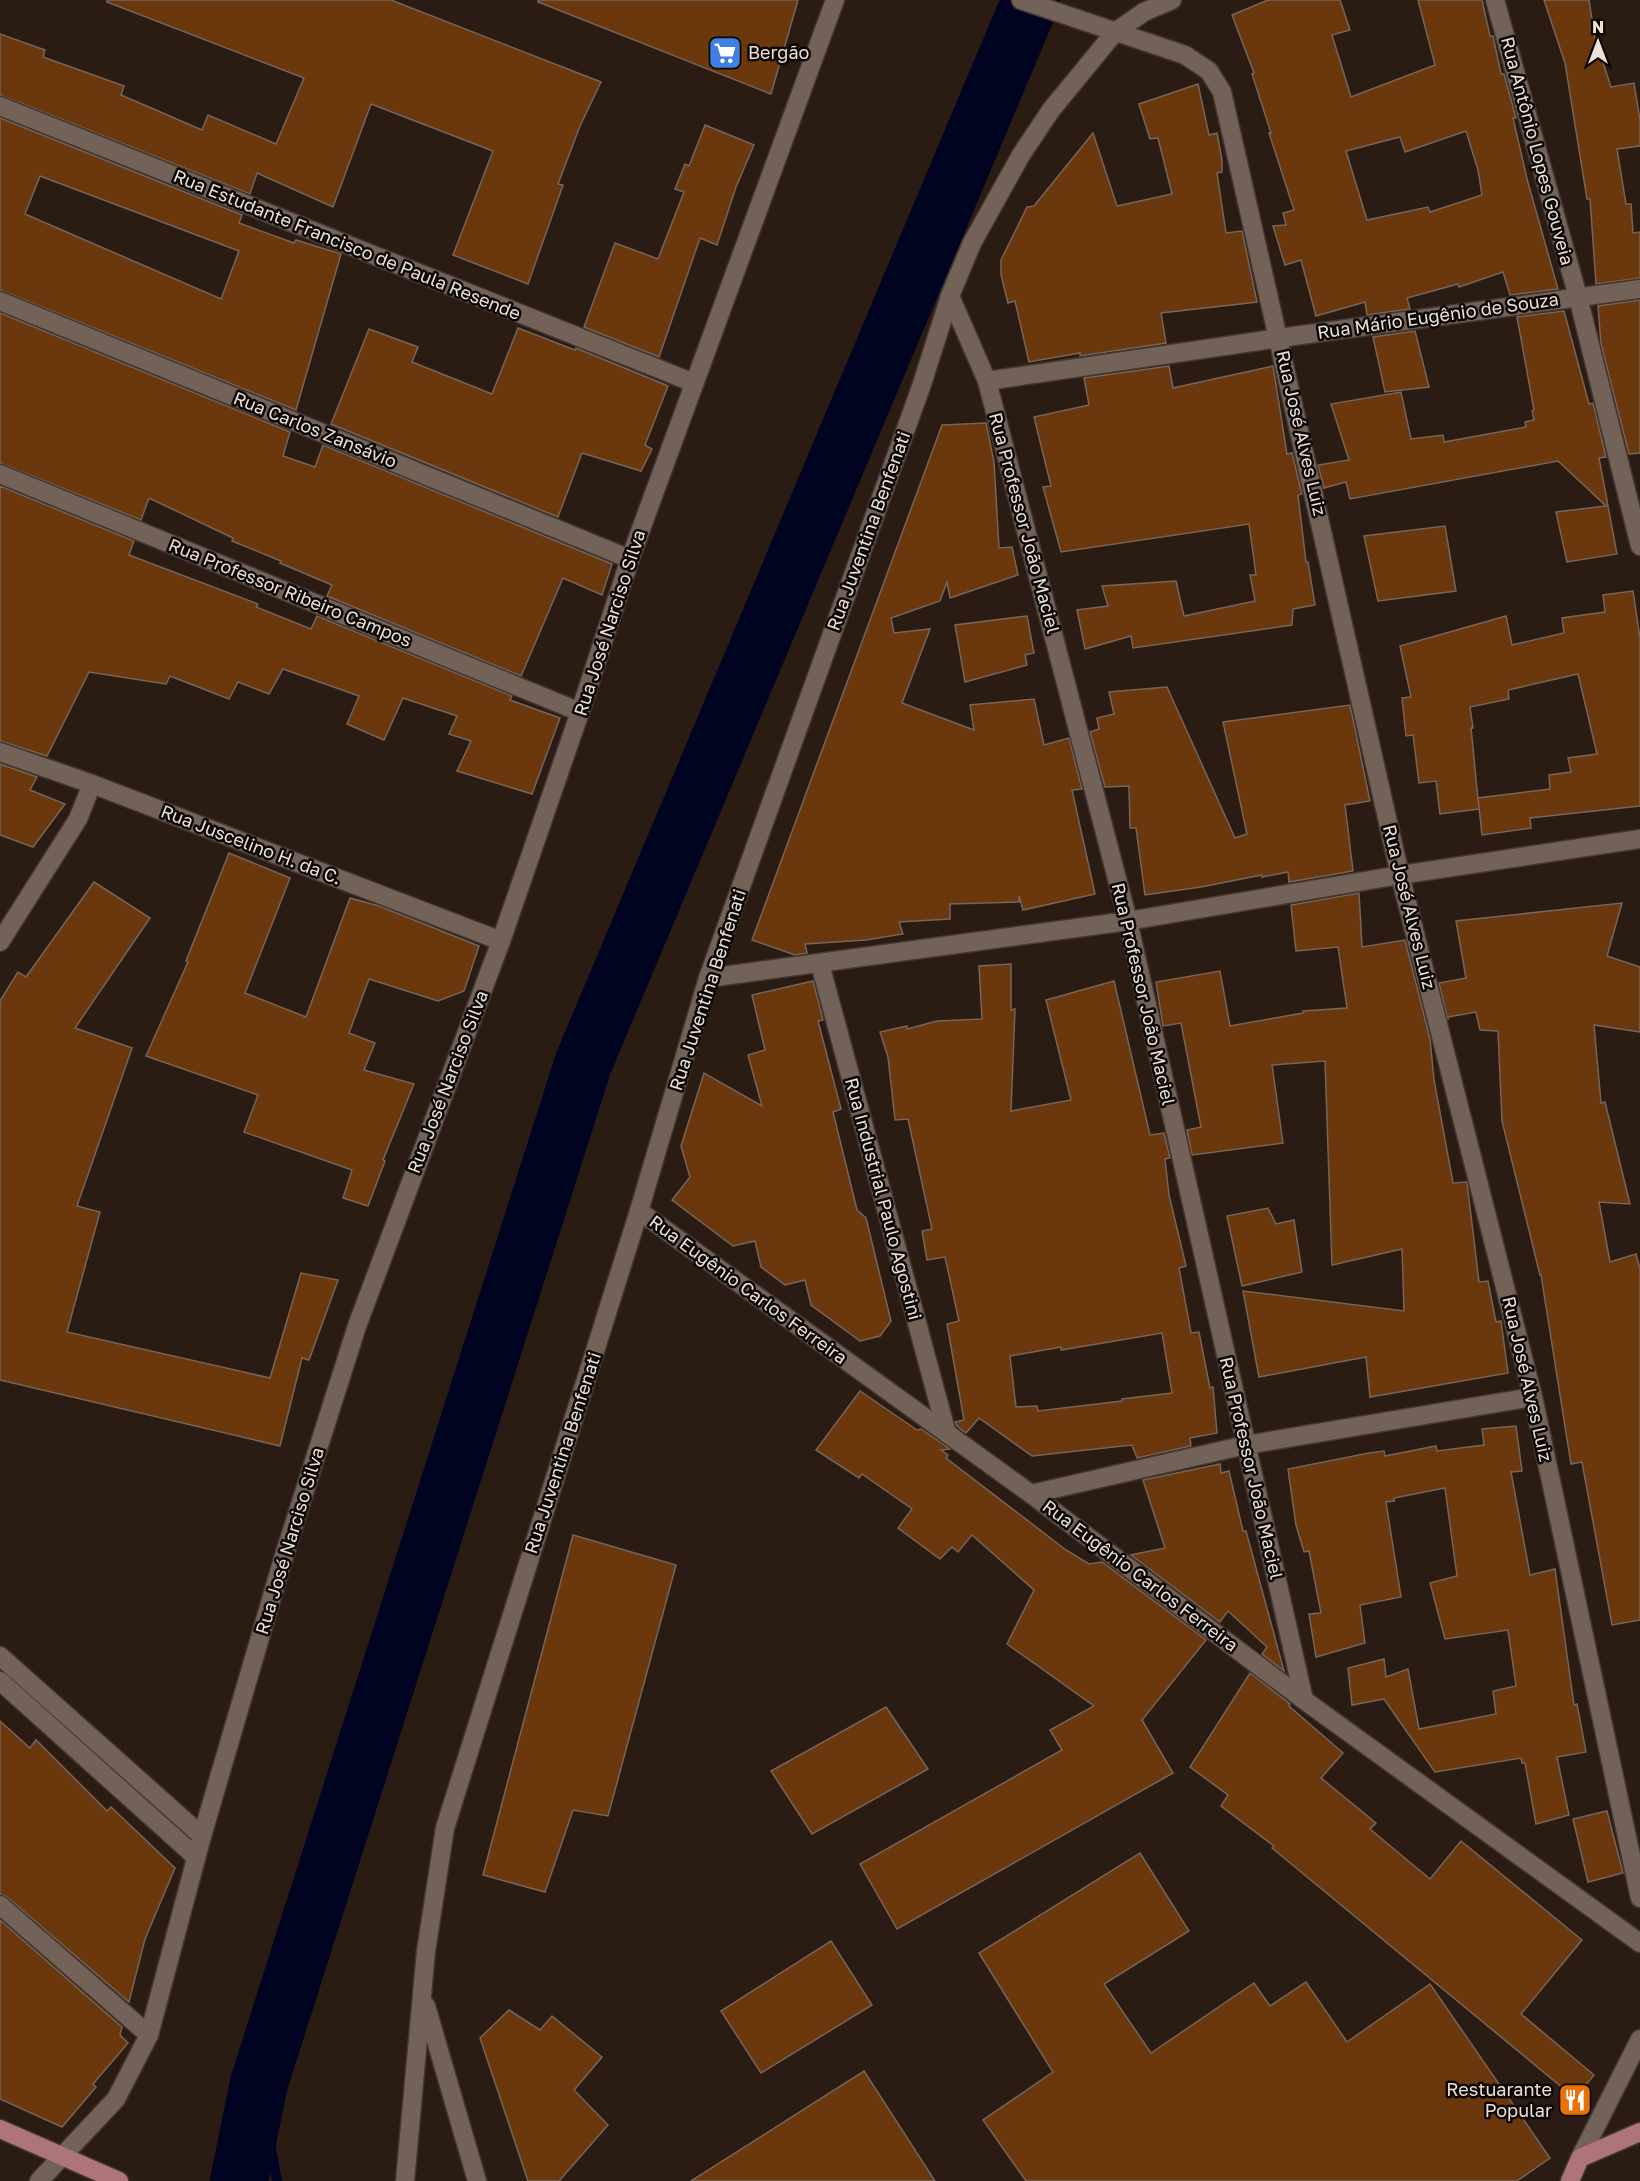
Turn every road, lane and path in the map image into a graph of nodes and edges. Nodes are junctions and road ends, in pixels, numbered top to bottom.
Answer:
1 (836, 0) edge
2 (1021, 0) edge
3 (1172, 0) edge
4 (1496, 0) edge
5 (1115, 32) junction
6 (0, 106) edge
7 (1640, 289) edge
8 (950, 296) junction
9 (1578, 297) junction
10 (0, 301) edge
11 (1279, 338) junction
12 (987, 381) junction
13 (694, 383) junction
14 (0, 474) edge
15 (1640, 546) edge
16 (630, 559) junction
17 (580, 712) junction
18 (0, 752) edge
19 (92, 784) junction
20 (1640, 839) edge
21 (1400, 874) junction
22 (1128, 921) junction
23 (501, 941) junction
24 (0, 942) edge
25 (820, 964) junction
26 (708, 978) junction
27 (639, 1211) junction
28 (1533, 1397) junction
29 (947, 1434) junction
30 (1246, 1445) junction
31 (1031, 1494) junction
32 (0, 1656) edge
33 (0, 1681) edge
34 (1305, 1700) junction
35 (202, 1836) junction
36 (196, 1857) junction
37 (1640, 1898) edge
38 (0, 1905) edge
39 (1640, 1943) edge
40 (423, 1996) junction
41 (149, 2035) junction
42 (1640, 2039) edge
43 (0, 2129) edge
44 (1640, 2132) edge
45 (64, 2156) junction
46 (1580, 2158) junction
47 (39, 2181) edge
48 (119, 2181) edge
49 (405, 2181) edge
50 (477, 2181) edge
51 (1570, 2181) edge

1 - 13 street, Rua José Narciso Silva
2 - 5 street, Rua José Alves Luiz
3 - 5 street, Rua Juventina Benfenati
4 - 9 street, Rua Antônio Lopes Gouveia
5 - 8 street, Rua Juventina Benfenati
5 - 11 street, Rua José Alves Luiz
6 - 13 street, Rua Estudante Francisco de Paula Resende
7 - 9 street, Rua Mário Eugênio de Souza
8 - 12 street, Rua Professor João Maciel
8 - 26 street, Rua Juventina Benfenati
9 - 11 street, Rua Mário Eugênio de Souza
9 - 15 street, Rua Antônio Lopes Gouveia
10 - 16 street, Rua Carlos Zansávio
11 - 12 street, Rua Mário Eugênio de Souza
11 - 21 street, Rua José Alves Luiz
12 - 22 street, Rua Professor João Maciel
13 - 16 street, Rua José Narciso Silva
14 - 17 street, Rua Professor Ribeiro Campos
16 - 17 street, Rua José Narciso Silva
17 - 23 street, Rua José Narciso Silva
18 - 19 street, Rua Juscelino H. da C.
19 - 23 street, Rua Juscelino H. da C.
19 - 24 street
20 - 21 street
21 - 22 street
21 - 28 street, Rua José Alves Luiz
22 - 25 street
22 - 30 street, Rua Professor João Maciel
23 - 35 street, Rua José Narciso Silva
25 - 26 street
25 - 29 street, Rua Industrial Paulo Agostini
26 - 27 street, Rua Juventina Benfenati
27 - 29 street, Rua Eugênio Carlos Ferreira
27 - 40 street, Rua Juventina Benfenati
28 - 30 street
28 - 37 street, Rua José Alves Luiz
29 - 31 street, Rua Eugênio Carlos Ferreira
30 - 31 street
30 - 34 street, Rua Professor João Maciel
31 - 34 street, Rua Eugênio Carlos Ferreira
32 - 35 street
33 - 36 street
34 - 39 street, Rua Eugênio Carlos Ferreira
35 - 36 street, Rua José Narciso Silva
36 - 41 street, Rua José Narciso Silva
38 - 41 street
40 - 49 street, Rua Juventina Benfenati
40 - 50 street
41 - 45 street, Rua José Narciso Silva
42 - 46 street
43 - 45 main road
44 - 46 main road
45 - 47 street, Rua José Narciso Silva
45 - 48 main road
46 - 51 main road

